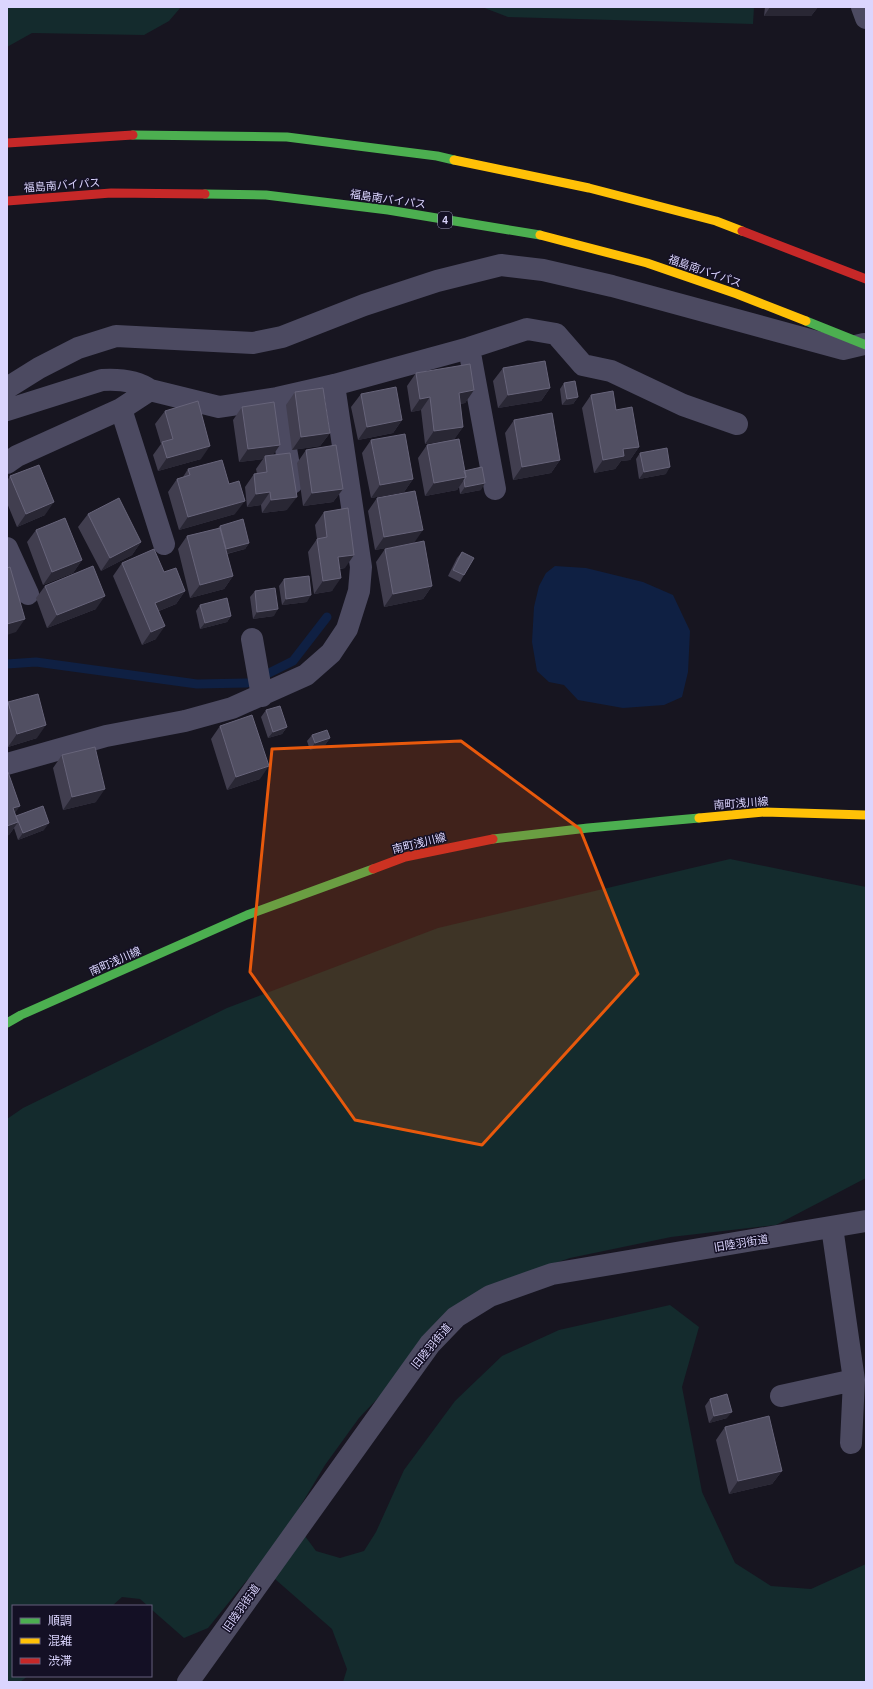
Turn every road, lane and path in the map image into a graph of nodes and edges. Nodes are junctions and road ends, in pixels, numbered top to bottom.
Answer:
1 (862, 7) edge
2 (866, 18) edge
3 (7, 142) edge
4 (7, 201) edge
5 (866, 279) edge
6 (865, 345) edge
7 (469, 348) junction
8 (334, 385) junction
9 (7, 388) edge
10 (150, 390) junction
11 (278, 398) junction
12 (121, 409) junction
13 (7, 410) edge
14 (737, 424) dead end
15 (7, 463) edge
16 (495, 489) dead end
17 (293, 490) edge
18 (164, 544) dead end
19 (8, 552) edge
20 (28, 594) dead end
21 (252, 639) dead end
22 (262, 696) junction
23 (7, 764) edge
24 (842, 805) dead end
25 (764, 812) junction
26 (866, 815) edge
27 (7, 1023) edge
28 (866, 1221) edge
29 (832, 1228) junction
30 (854, 1380) junction
31 (781, 1396) dead end
32 (851, 1443) dead end
33 (188, 1682) edge

1 - 2 street
3 - 5 main road
4 - 6 main road, 福島南バイパス / 4
6 - 9 street
7 - 8 street
7 - 14 street
7 - 16 street
8 - 11 street
8 - 22 street
10 - 11 street
10 - 12 street
10 - 13 street
11 - 17 street
12 - 15 street
12 - 18 street
19 - 20 street
21 - 22 street
22 - 23 street
24 - 25 main road
25 - 26 main road, 南町浅川線
25 - 27 main road, 南町浅川線
28 - 29 street, 旧陸羽街道
29 - 30 street
29 - 33 street, 旧陸羽街道
30 - 31 street
30 - 32 street

